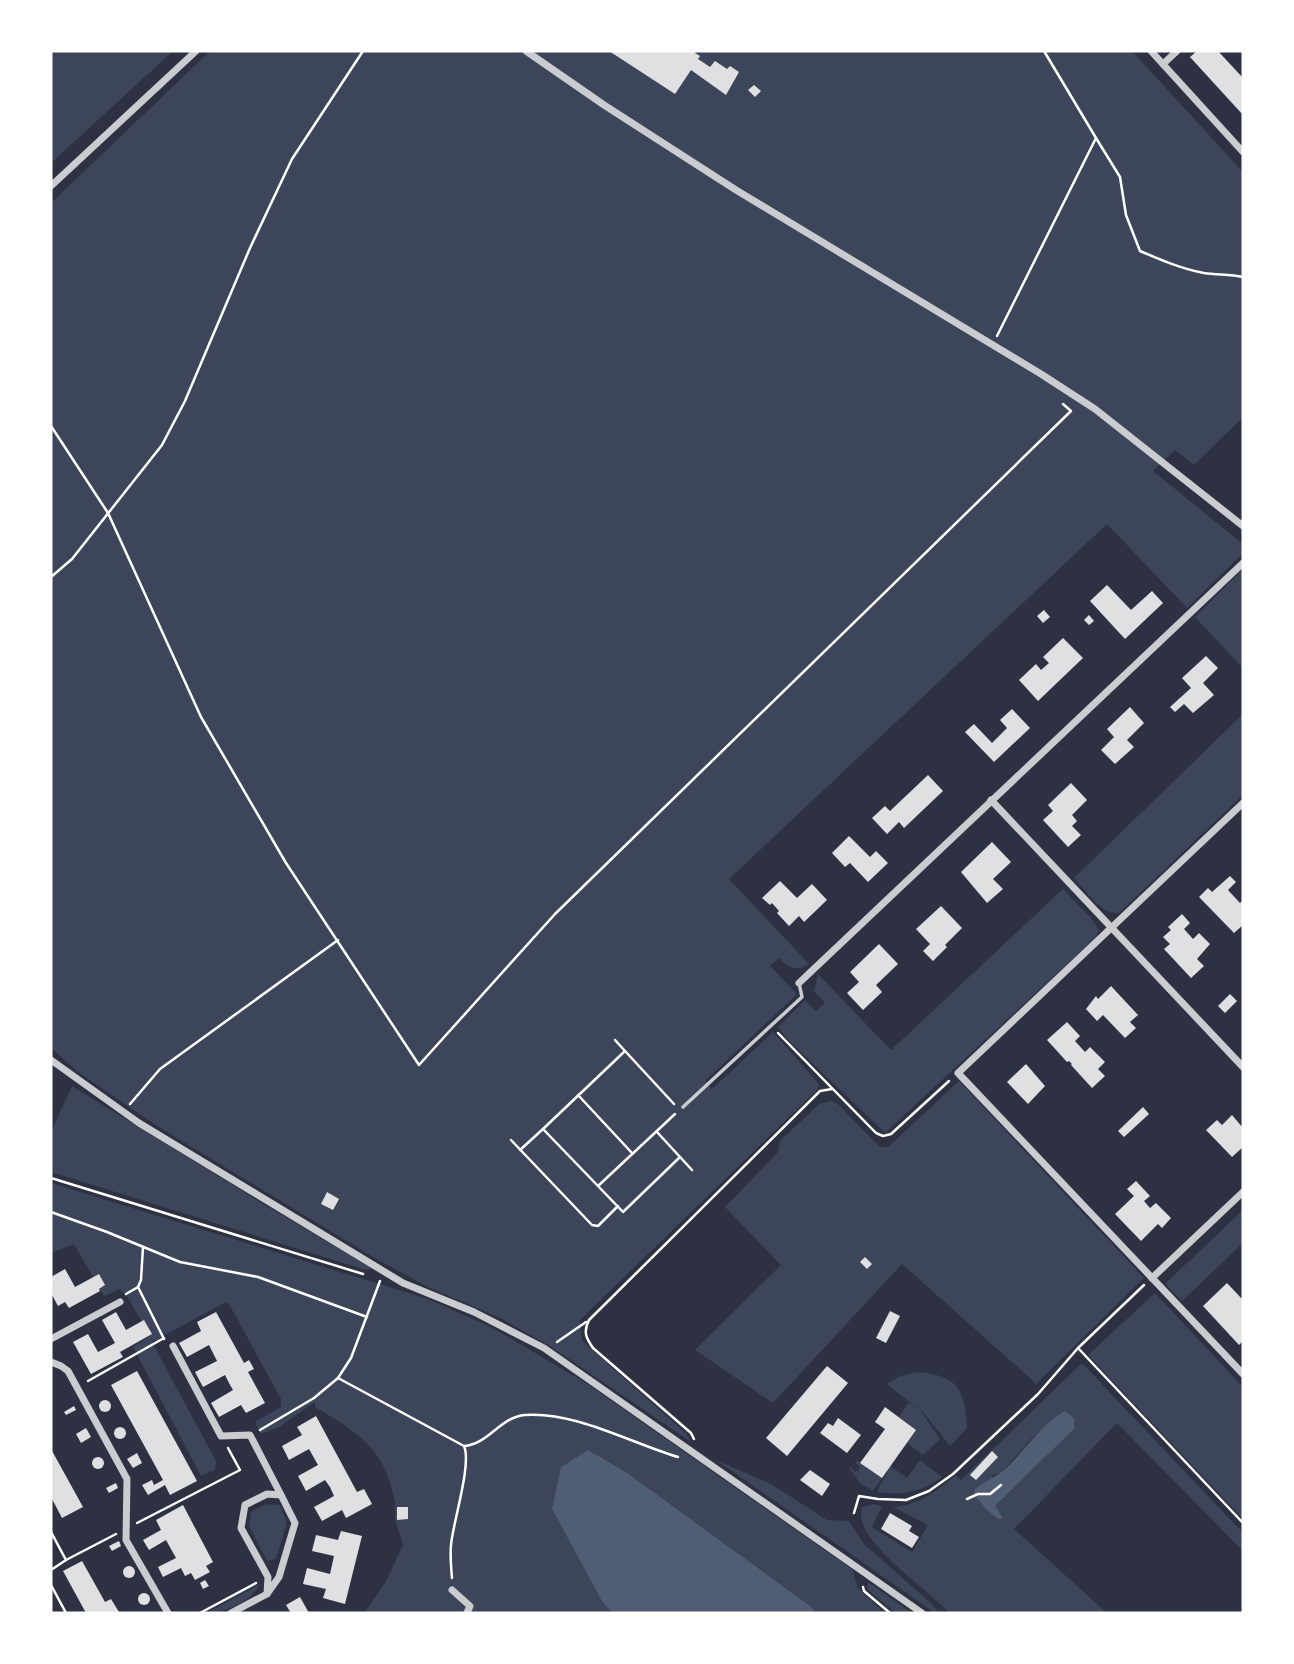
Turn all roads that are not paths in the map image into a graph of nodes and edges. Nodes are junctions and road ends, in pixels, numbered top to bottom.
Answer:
1 (196, 51) edge
2 (526, 51) edge
3 (1151, 51) edge
4 (1177, 51) edge
5 (1163, 64) junction
6 (1243, 152) edge
7 (51, 186) edge
8 (1243, 526) edge
9 (1243, 563) edge
10 (992, 800) junction
11 (1243, 803) edge
12 (1111, 928) junction
13 (799, 983) joint
14 (51, 1060) edge
15 (1243, 1067) edge
16 (683, 1107) dead end
17 (1243, 1192) edge
18 (1152, 1279) junction
19 (120, 1302) dead end
20 (51, 1339) edge
21 (173, 1346) road end
22 (51, 1362) edge
23 (1243, 1374) edge
24 (281, 1495) junction
25 (452, 1590) road end
26 (267, 1594) junction
27 (168, 1613) edge
28 (230, 1613) edge
29 (467, 1613) edge
30 (922, 1613) edge

1 - 7 street
2 - 8 street
3 - 5 street
4 - 5 street
5 - 6 street
9 - 10 street
10 - 12 street
10 - 13 street
11 - 12 street
12 - 15 street
12 - 18 street
13 - 16 lane
14 - 30 street
17 - 18 street
18 - 23 street
19 - 20 street
21 - 24 street
22 - 27 street
24 - 26 street
24 - 26 street
25 - 29 street
26 - 28 street

